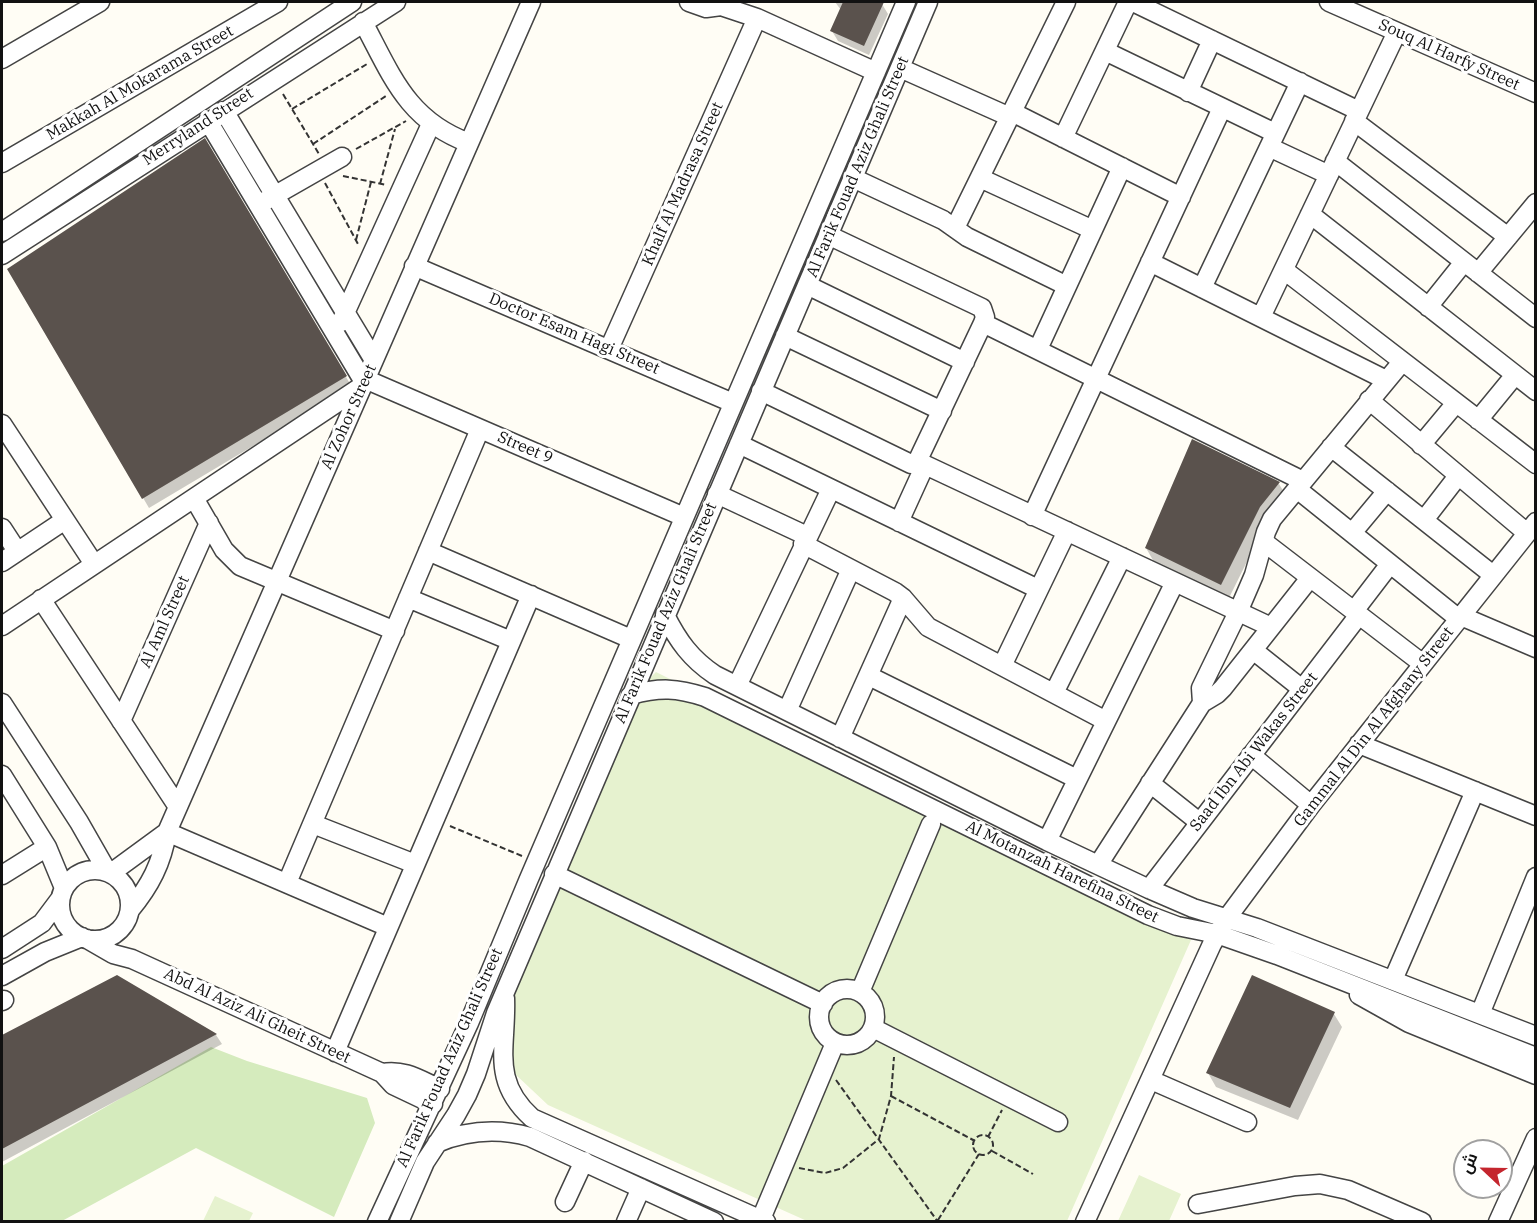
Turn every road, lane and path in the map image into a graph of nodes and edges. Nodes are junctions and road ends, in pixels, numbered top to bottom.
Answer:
1 (100, 2) edge
2 (278, 2) edge
3 (352, 2) edge
4 (531, 2) edge
5 (689, 2) edge
6 (928, 2) edge
7 (1066, 2) edge
8 (1131, 2) edge
9 (1329, 2) edge
10 (721, 3) edge
11 (904, 3) edge
12 (386, 4) edge
13 (757, 18) junction
14 (363, 22) junction
15 (1397, 32) junction
16 (1212, 40) junction
17 (1105, 51) junction
18 (381, 55) junction
19 (2, 59) edge
20 (900, 68) junction
21 (876, 72) junction
22 (274, 79) junction
23 (1300, 82) junction
24 (399, 87) junction
25 (1188, 92) junction
26 (1536, 93) edge
27 (1222, 108) junction
28 (292, 109) junction
29 (224, 111) junction
30 (1011, 114) junction
31 (1357, 116) junction
32 (425, 119) junction
33 (208, 121) junction
34 (395, 127) junction
35 (1063, 138) junction
36 (1272, 140) junction
37 (469, 143) junction
38 (313, 144) junction
39 (2, 164) edge
40 (329, 164) junction
41 (1122, 167) junction
42 (1332, 168) junction
43 (97, 169) junction
44 (853, 178) junction
45 (980, 178) junction
46 (371, 182) junction
47 (380, 184) junction
48 (108, 185) junction
49 (401, 188) junction
50 (274, 195) junction
51 (1181, 197) junction
52 (1536, 203) edge
53 (258, 205) junction
54 (1310, 214) junction
55 (955, 228) junction
56 (1093, 231) junction
57 (2, 232) edge
58 (828, 235) junction
59 (1508, 237) junction
60 (356, 240) junction
61 (2, 255) edge
62 (368, 262) junction
63 (1150, 262) junction
64 (414, 266) junction
65 (1471, 268) junction
66 (1284, 270) junction
67 (1067, 286) junction
68 (1202, 288) junction
69 (782, 291) junction
70 (804, 292) junction
71 (1428, 307) junction
72 (345, 313) junction
73 (1534, 313) edge
74 (1261, 317) junction
75 (983, 323) junction
76 (335, 334) junction
77 (785, 336) junction
78 (609, 349) junction
79 (1038, 349) junction
80 (374, 360) junction
81 (965, 362) junction
82 (1402, 362) junction
83 (1515, 375) junction
84 (1097, 377) junction
85 (1386, 380) junction
86 (364, 383) junction
87 (762, 391) junction
88 (1536, 391) edge
89 (1369, 400) junction
90 (733, 403) junction
91 (1456, 403) junction
92 (942, 411) junction
93 (1478, 420) junction
94 (480, 429) junction
95 (5, 436) edge
96 (739, 444) junction
97 (1421, 445) junction
98 (1331, 447) junction
99 (922, 464) junction
100 (1536, 464) edge
101 (1458, 476) junction
102 (1300, 485) junction
103 (831, 489) junction
104 (1387, 491) junction
105 (717, 494) junction
106 (194, 498) junction
107 (1032, 516) junction
108 (684, 517) junction
109 (65, 520) junction
110 (1424, 520) junction
111 (899, 522) junction
112 (209, 523) junction
113 (2, 528) edge
114 (1531, 528) edge
115 (1066, 531) junction
116 (1352, 533) junction
117 (805, 540) junction
118 (1264, 542) junction
119 (17, 551) junction
120 (428, 551) junction
121 (1122, 557) junction
122 (2, 562) edge
123 (94, 564) junction
124 (1390, 564) junction
125 (851, 569) junction
126 (1494, 575) junction
127 (1311, 578) junction
128 (277, 581) junction
129 (1174, 582) junction
130 (1038, 590) junction
131 (531, 595) junction
132 (408, 598) junction
133 (903, 598) junction
134 (41, 599) junction
135 (1238, 612) junction
136 (1356, 613) junction
137 (665, 615) junction
138 (1460, 618) junction
139 (2, 626) edge
140 (1271, 627) junction
141 (395, 631) junction
142 (632, 639) junction
143 (511, 641) junction
144 (1536, 648) edge
145 (1253, 650) junction
146 (1423, 664) junction
147 (1002, 666) junction
148 (869, 676) junction
149 (736, 686) junction
150 (1302, 689) junction
151 (1054, 693) junction
152 (631, 695) junction
153 (2, 703) edge
154 (1202, 703) junction
155 (787, 711) junction
156 (121, 721) junction
157 (1106, 721) junction
158 (834, 735) junction
159 (1359, 744) junction
160 (818, 752) junction
161 (1251, 755) junction
162 (2, 775) edge
163 (1077, 779) junction
164 (570, 783) junction
165 (1150, 783) junction
166 (590, 791) junction
167 (1475, 791) junction
168 (1311, 805) junction
169 (178, 807) junction
170 (1536, 816) edge
171 (435, 819) junction
172 (1199, 822) junction
173 (313, 824) junction
174 (931, 824) dead end
175 (167, 832) junction
176 (1047, 841) junction
177 (47, 847) junction
178 (536, 862) junction
179 (415, 864) junction
180 (1098, 866) junction
181 (109, 872) junction
182 (2, 874) edge
183 (1536, 877) edge
184 (528, 881) junction
185 (551, 882) junction
186 (287, 884) junction
187 (1149, 890) junction
188 (62, 894) junction
189 (130, 910) junction
190 (1227, 918) junction
191 (388, 927) junction
192 (120, 929) junction
193 (1217, 934) junction
194 (84, 938) junction
195 (2, 949) edge
196 (132, 959) junction
197 (2, 976) edge
198 (1393, 980) junction
199 (860, 992) junction
200 (504, 993) junction
201 (823, 1004) junction
202 (1486, 1016) junction
203 (469, 1023) junction
204 (873, 1028) junction
205 (489, 1031) junction
206 (1536, 1036) edge
207 (895, 1040) junction
208 (836, 1043) junction
209 (1480, 1044) junction
210 (335, 1052) junction
211 (1536, 1057) edge
212 (826, 1066) junction
213 (1536, 1075) edge
214 (1151, 1080) junction
215 (436, 1096) junction
216 (891, 1096) junction
217 (1009, 1097) junction
218 (1058, 1122) dead end
219 (1247, 1122) dead end
220 (988, 1137) junction
221 (1536, 1138) edge
222 (879, 1139) junction
223 (975, 1141) junction
224 (437, 1143) junction
225 (992, 1151) junction
226 (979, 1154) junction
227 (584, 1161) junction
228 (784, 1164) junction
229 (1034, 1174) dead end
230 (672, 1180) junction
231 (641, 1188) junction
232 (665, 1199) junction
233 (565, 1202) dead end
234 (1198, 1204) dead end
235 (704, 1219) edge
236 (764, 1220) edge
237 (377, 1221) edge
238 (399, 1221) edge
239 (626, 1221) edge
240 (938, 1221) edge
241 (1085, 1221) edge
242 (1422, 1221) edge
243 (1498, 1221) edge

1 - 19 street
2 - 39 street, Makkah Al Mokarama Street
3 - 43 street, Merryland Street
4 - 37 street, Al Zohor Street
5 - 10 street
6 - 20 street, Al Farik Fouad Aziz Ghali Street
7 - 30 street
8 - 16 street
8 - 17 street
9 - 15 street, Souq Al Harfy Street
10 - 13 street
11 - 21 street, Al Farik Fouad Aziz Ghali Street
12 - 14 street, Merryland Street
13 - 21 street
13 - 78 street, Khalf Al Madrasa Street
14 - 18 street
14 - 22 street, Merryland Street
15 - 26 street, Souq Al Harfy Street
15 - 31 street
16 - 23 street
16 - 25 street
17 - 25 street
17 - 35 street
18 - 24 street
18 - 28 path
20 - 30 street
20 - 44 street, Al Farik Fouad Aziz Ghali Street
21 - 69 street, Al Farik Fouad Aziz Ghali Street
22 - 28 path
22 - 29 street, Merryland Street
23 - 31 street
23 - 36 street
24 - 32 street
24 - 38 path
25 - 27 street
27 - 36 street
27 - 51 street
28 - 38 path
29 - 33 street, Merryland Street
29 - 50 street
30 - 35 street
30 - 45 street
31 - 42 street
31 - 59 street
32 - 34 path
32 - 37 street
32 - 49 street
33 - 48 street, Merryland Street
33 - 53 street
34 - 40 path
34 - 47 path
35 - 41 street
36 - 42 street
36 - 68 street
37 - 64 street, Al Zohor Street
38 - 40 path
40 - 46 path
40 - 50 street
40 - 60 path
41 - 51 street
41 - 56 street
42 - 54 street
42 - 65 street
43 - 48 street
43 - 57 street, Merryland Street
44 - 55 street
44 - 58 street, Al Farik Fouad Aziz Ghali Street
45 - 55 street
45 - 56 street
46 - 47 path
46 - 60 path
47 - 49 path
48 - 61 street, Merryland Street
49 - 62 street
50 - 53 street
50 - 72 street
51 - 63 street
52 - 59 street
53 - 76 street
54 - 66 street
54 - 71 street
55 - 67 street
56 - 67 street
58 - 70 street, Al Farik Fouad Aziz Ghali Street
58 - 75 street
59 - 65 street
60 - 62 path
62 - 72 street
63 - 68 street
63 - 84 street
64 - 78 street, Doctor Esam Hagi Street
64 - 80 street, Al Zohor Street
65 - 71 street
65 - 73 street
66 - 74 street
66 - 82 street
67 - 79 street
68 - 74 street
69 - 70 street
69 - 90 street, Al Farik Fouad Aziz Ghali Street
70 - 77 street, Al Farik Fouad Aziz Ghali Street
70 - 81 street
71 - 83 street
72 - 76 street
72 - 80 street
74 - 85 street
75 - 79 street
75 - 81 street
76 - 86 street
77 - 87 street, Al Farik Fouad Aziz Ghali Street
77 - 92 street
78 - 90 street, Doctor Esam Hagi Street
79 - 84 street
80 - 86 street, Al Zohor Street
81 - 92 street
82 - 85 street
82 - 91 street
83 - 88 street
83 - 93 street
84 - 102 street
84 - 107 street
85 - 89 street
86 - 94 street, Street 9
86 - 106 street
86 - 128 street, Al Zohor Street
87 - 96 street, Al Farik Fouad Aziz Ghali Street
87 - 99 street
89 - 97 street
89 - 98 street
90 - 108 street, Al Farik Fouad Aziz Ghali Street
91 - 93 street
91 - 97 street
92 - 99 street
93 - 100 street
94 - 108 street, Street 9
94 - 120 street
95 - 109 street
96 - 103 street
96 - 105 street, Al Farik Fouad Aziz Ghali Street
97 - 101 street
98 - 102 street
98 - 104 street
99 - 107 street
99 - 111 street
101 - 110 street
101 - 114 street
102 - 116 street
102 - 118 street
103 - 111 street
103 - 117 street
104 - 110 street
104 - 116 street
105 - 117 street
105 - 137 street, Al Farik Fouad Aziz Ghali Street
106 - 112 street
106 - 123 street
107 - 115 street
108 - 142 street, Al Farik Fouad Aziz Ghali Street
109 - 119 street
109 - 123 street
110 - 126 street
111 - 130 street
112 - 128 street
112 - 156 street, Al Aml Street
113 - 119 street
114 - 126 street, Gammal Al Din Al Afghany Street
115 - 121 street
115 - 130 street
116 - 124 street
117 - 125 street
117 - 149 street
118 - 127 street
118 - 135 street
119 - 122 street
120 - 131 street
120 - 132 street
121 - 129 street
121 - 151 street
123 - 134 street
124 - 136 street, Saad Ibn Abi Wakas Street
124 - 138 street
125 - 133 street
125 - 155 street
126 - 138 street, Gammal Al Din Al Afghany Street
127 - 136 street
127 - 140 street
128 - 141 street
128 - 169 street, Al Zohor Street
129 - 135 street
129 - 157 street
130 - 147 street
131 - 142 street
131 - 143 street
132 - 141 street
132 - 143 street
133 - 147 street
133 - 148 street
134 - 139 street
134 - 156 street
135 - 140 street
135 - 154 street
136 - 146 street
136 - 150 street, Saad Ibn Abi Wakas Street
137 - 149 street, Al Motanzah Harefina Street
137 - 152 street, Al Farik Fouad Aziz Ghali Street
138 - 144 street
138 - 146 street, Gammal Al Din Al Afghany Street
140 - 145 street
141 - 173 street
142 - 164 street, Al Farik Fouad Aziz Ghali Street
143 - 171 street
145 - 150 street
145 - 154 street
146 - 159 street, Gammal Al Din Al Afghany Street
147 - 151 street
148 - 158 street
148 - 163 street
149 - 155 street, Al Motanzah Harefina Street
150 - 161 street, Saad Ibn Abi Wakas Street
151 - 157 street
152 - 160 street, Al Motanzah Harefina Street
152 - 166 street, Al Farik Fouad Aziz Ghali Street
153 - 181 street
154 - 165 street
155 - 158 street, Al Motanzah Harefina Street
156 - 169 street
157 - 163 street
158 - 160 street
158 - 176 street, Al Motanzah Harefina Street
159 - 167 street
159 - 168 street, Gammal Al Din Al Afghany Street
160 - 193 street, Al Motanzah Harefina Street
161 - 168 street
161 - 172 street, Saad Ibn Abi Wakas Street
162 - 177 street
163 - 176 street
164 - 166 street
164 - 178 street, Al Farik Fouad Aziz Ghali Street
165 - 172 street
165 - 180 street
166 - 185 street, Al Farik Fouad Aziz Ghali Street
167 - 170 street
167 - 198 street
168 - 190 street, Gammal Al Din Al Afghany Street
169 - 175 street, Al Zohor Street
171 - 178 path
171 - 179 street
172 - 187 street, Saad Ibn Abi Wakas Street
173 - 179 street
173 - 186 street
174 - 199 street
175 - 181 street
175 - 186 street
175 - 189 street, Al Zohor Street
176 - 180 street, Al Motanzah Harefina Street
177 - 182 street
177 - 188 street
178 - 184 street, Al Farik Fouad Aziz Ghali Street
179 - 191 street
180 - 187 street, Al Motanzah Harefina Street
181 - 188 street
181 - 189 street
183 - 202 street
184 - 185 street
184 - 203 street, Al Farik Fouad Aziz Ghali Street
185 - 200 street, Al Farik Fouad Aziz Ghali Street
185 - 201 street
186 - 191 street
187 - 190 street, Al Motanzah Harefina Street
188 - 194 street
188 - 195 street
189 - 192 street
190 - 193 street, Gammal Al Din Al Afghany Street
190 - 198 street, Al Motanzah Harefina Street
191 - 210 street
192 - 194 street
192 - 196 street
193 - 209 street, Al Motanzah Harefina Street
193 - 214 street, Gammal Al Din Al Afghany Street
194 - 196 street, Abd Al Aziz Ali Gheit Street
194 - 197 street
196 - 210 street, Abd Al Aziz Ali Gheit Street
198 - 202 street, Al Motanzah Harefina Street
199 - 201 street
199 - 204 street
200 - 205 street, Al Farik Fouad Aziz Ghali Street
200 - 230 street
201 - 208 street
202 - 206 street, Al Motanzah Harefina Street
202 - 209 street
203 - 205 street
203 - 215 street, Al Farik Fouad Aziz Ghali Street
204 - 207 street
204 - 208 street
205 - 224 street, Al Farik Fouad Aziz Ghali Street
207 - 216 path
207 - 217 street
208 - 212 street
209 - 211 street, Al Motanzah Harefina Street
209 - 213 street
210 - 215 street, Abd Al Aziz Ali Gheit Street
212 - 222 path
212 - 228 street
214 - 219 street
214 - 241 street, Gammal Al Din Al Afghany Street
215 - 237 street, Al Farik Fouad Aziz Ghali Street
216 - 222 path
216 - 223 path
217 - 218 street
217 - 220 path
220 - 223 path
220 - 225 path
221 - 243 street
222 - 228 path
222 - 240 path
223 - 226 path
224 - 227 street
224 - 238 street, Al Farik Fouad Aziz Ghali Street
225 - 226 path
225 - 229 path
226 - 240 path
227 - 231 street
227 - 233 street
228 - 236 street
230 - 232 street
230 - 236 street
231 - 232 street
231 - 239 street
232 - 235 street
234 - 242 street

